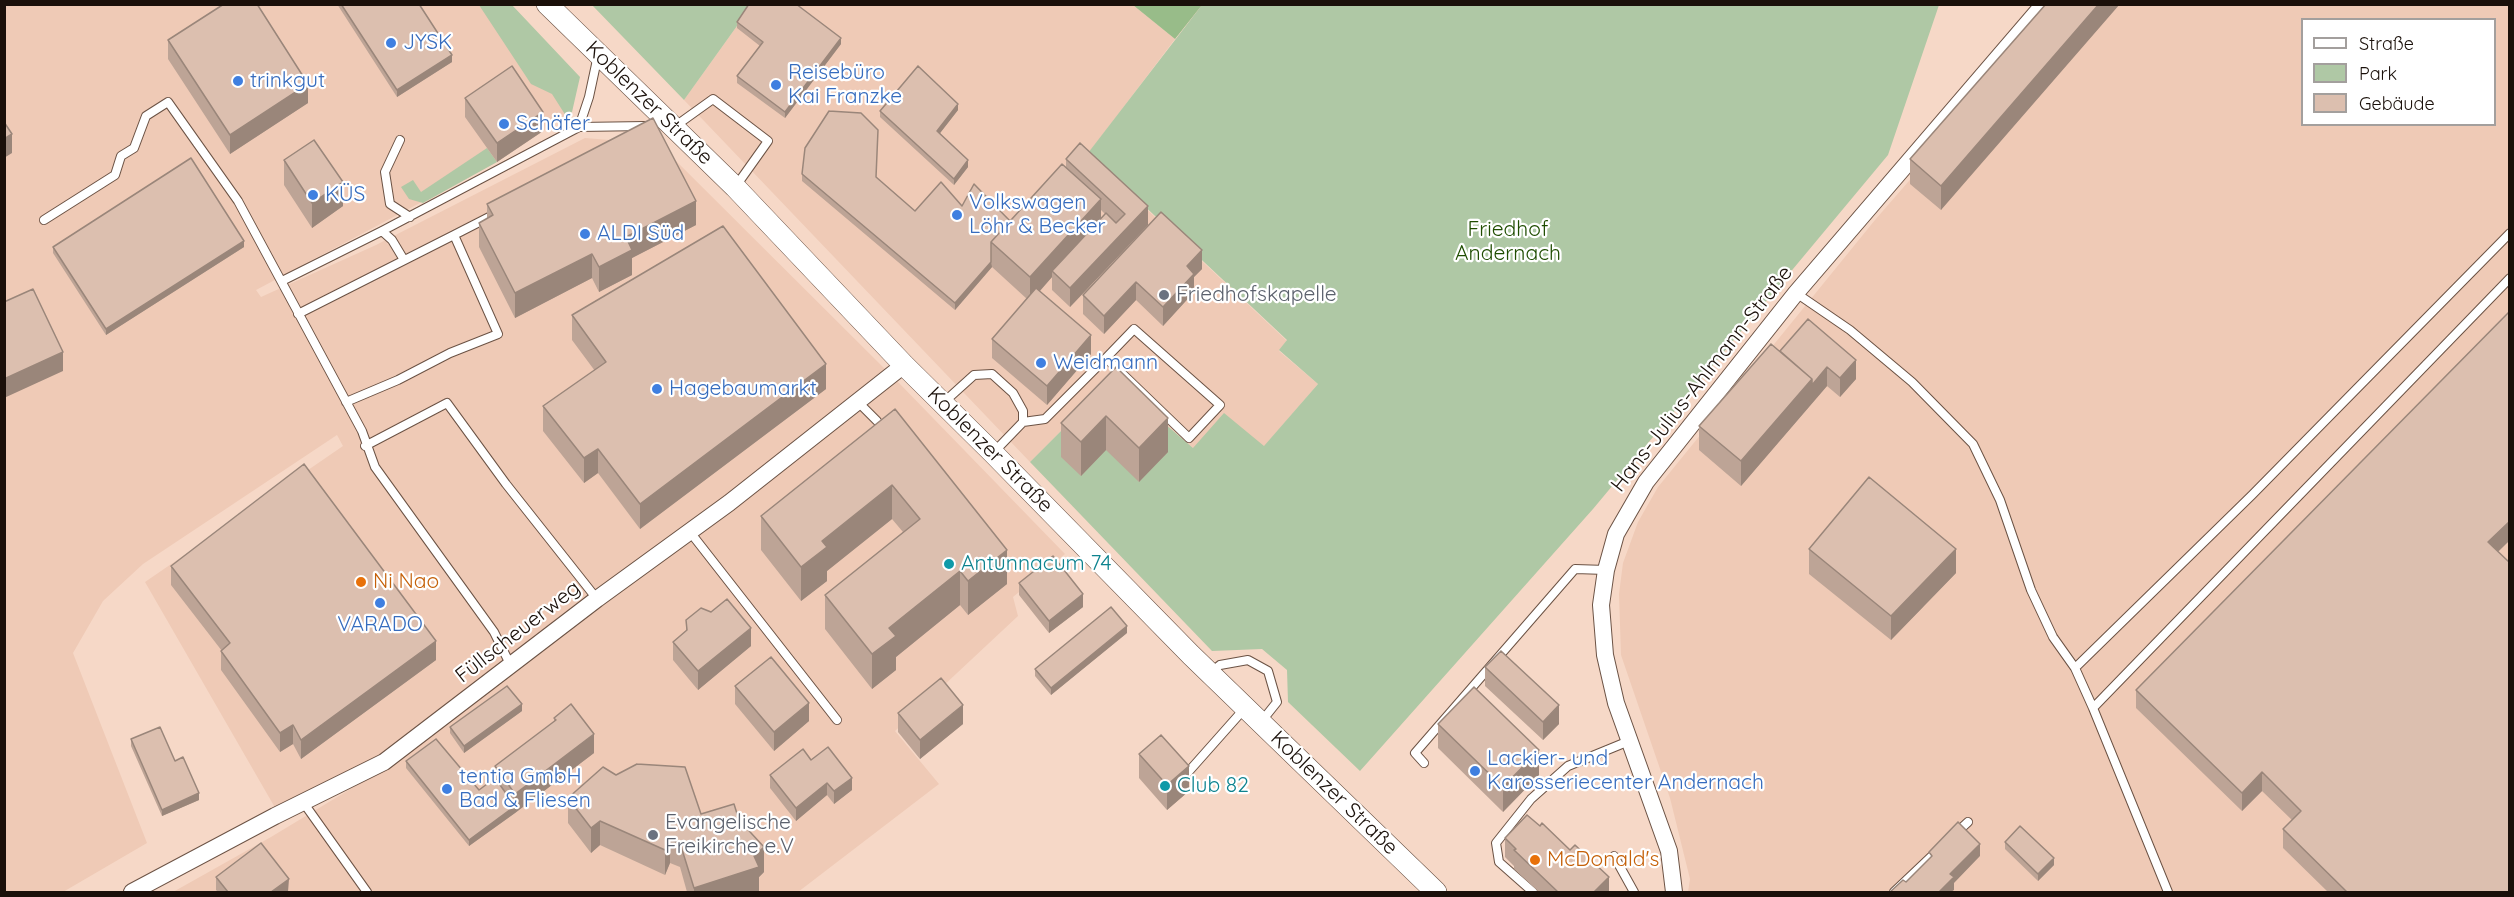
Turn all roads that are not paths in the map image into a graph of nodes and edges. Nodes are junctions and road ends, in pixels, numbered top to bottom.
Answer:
1 (547, 4) edge
2 (2044, 4) edge
3 (598, 53) junction
4 (579, 127) junction
5 (675, 127) junction
6 (400, 140) dead end
7 (735, 187) junction
8 (506, 208) edge
9 (410, 217) junction
10 (44, 220) dead end
11 (382, 231) junction
12 (2510, 233) edge
13 (454, 235) junction
14 (404, 260) junction
15 (2510, 278) edge
16 (282, 281) junction
17 (1796, 293) junction
18 (298, 314) junction
19 (1106, 358) junction
20 (904, 365) junction
21 (346, 402) junction
22 (858, 402) junction
23 (942, 403) junction
24 (877, 421) edge
25 (1023, 422) junction
26 (365, 446) junction
27 (993, 453) junction
28 (690, 531) junction
29 (1605, 570) junction
30 (597, 599) junction
31 (511, 667) junction
32 (2075, 668) junction
33 (1210, 673) junction
34 (2093, 708) junction
35 (1253, 715) junction
36 (837, 720) dead end
37 (1629, 741) junction
38 (1424, 763) dead end
39 (1180, 781) edge
40 (303, 802) junction
41 (1968, 822) dead end
42 (1951, 838) edge
43 (1943, 846) edge
44 (1614, 856) dead end
45 (142, 890) edge
46 (1673, 891) edge
47 (367, 892) edge
48 (1436, 892) edge
49 (1533, 892) edge
50 (1634, 892) edge
51 (1893, 892) edge
52 (2168, 892) edge

1 - 3 street, Koblenzer Straße
2 - 17 street, Hans-Julius-Ahlmann-Straße
3 - 4 lane
3 - 5 street, Koblenzer Straße
4 - 5 lane
4 - 9 lane
5 - 7 street, Koblenzer Straße
5 - 7 lane
6 - 9 lane
7 - 20 street, Koblenzer Straße
8 - 13 lane
9 - 11 lane
10 - 16 lane
11 - 14 lane
11 - 16 lane
12 - 32 lane
13 - 14 lane
13 - 21 lane
14 - 18 lane
15 - 34 lane
16 - 18 lane
17 - 29 street, Hans-Julius-Ahlmann-Straße
17 - 32 lane
18 - 21 lane
19 - 19 lane
19 - 25 lane
20 - 22 street, Füllscheuerweg
20 - 23 street, Koblenzer Straße
21 - 26 lane
22 - 24 lane
22 - 28 street, Füllscheuerweg
23 - 25 lane
23 - 27 street, Koblenzer Straße
25 - 27 lane
26 - 30 lane
26 - 31 lane
27 - 33 street, Koblenzer Straße
28 - 30 street, Füllscheuerweg
28 - 36 lane
29 - 37 street, Hans-Julius-Ahlmann-Straße
29 - 38 lane
30 - 31 street, Füllscheuerweg
31 - 40 street, Füllscheuerweg
32 - 34 lane
33 - 35 street, Koblenzer Straße
33 - 35 lane
34 - 52 lane
35 - 39 lane
35 - 48 street, Koblenzer Straße
37 - 46 street, Hans-Julius-Ahlmann-Straße
37 - 49 lane
40 - 45 street, Füllscheuerweg
40 - 47 lane
41 - 42 lane
43 - 51 lane
44 - 50 lane

